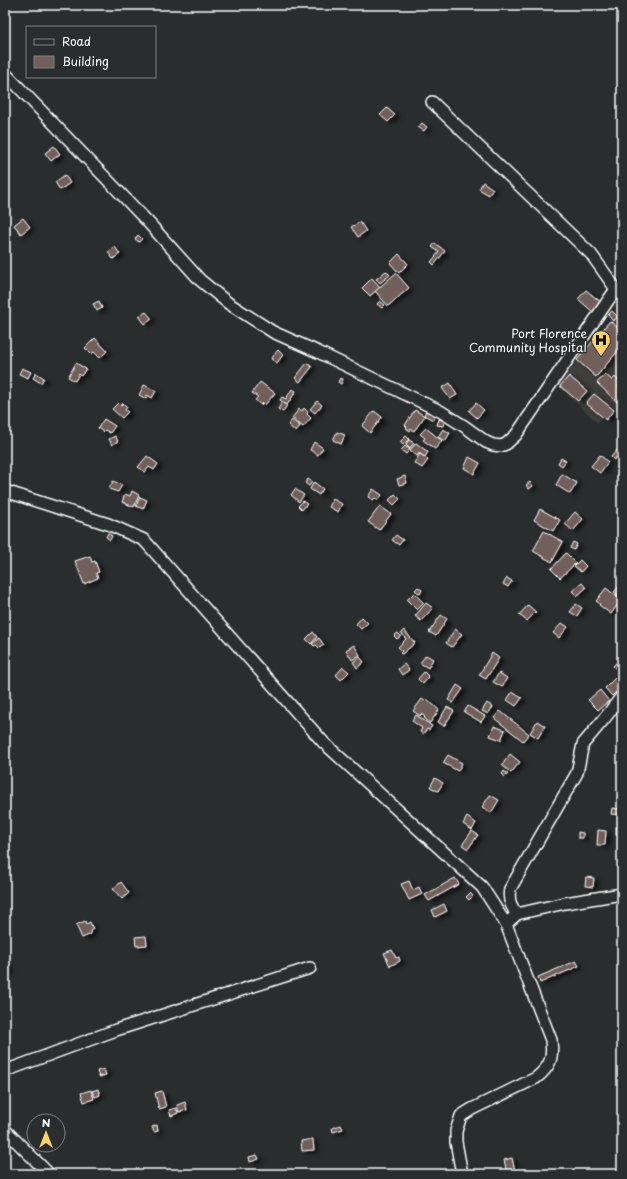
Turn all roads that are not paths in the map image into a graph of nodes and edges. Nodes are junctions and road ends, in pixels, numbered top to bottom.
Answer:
1 (5, 72) edge
2 (432, 102) dead end
3 (619, 292) edge
4 (5, 491) edge
5 (622, 696) edge
6 (622, 894) edge
7 (517, 914) junction
8 (506, 924) junction
9 (310, 968) dead end
10 (5, 1071) edge
11 (5, 1130) edge
12 (49, 1174) edge
13 (462, 1174) edge

1 - 3 street
2 - 3 street
4 - 8 street
5 - 7 street
6 - 7 street
7 - 8 street
8 - 13 street
9 - 10 street
11 - 12 street

